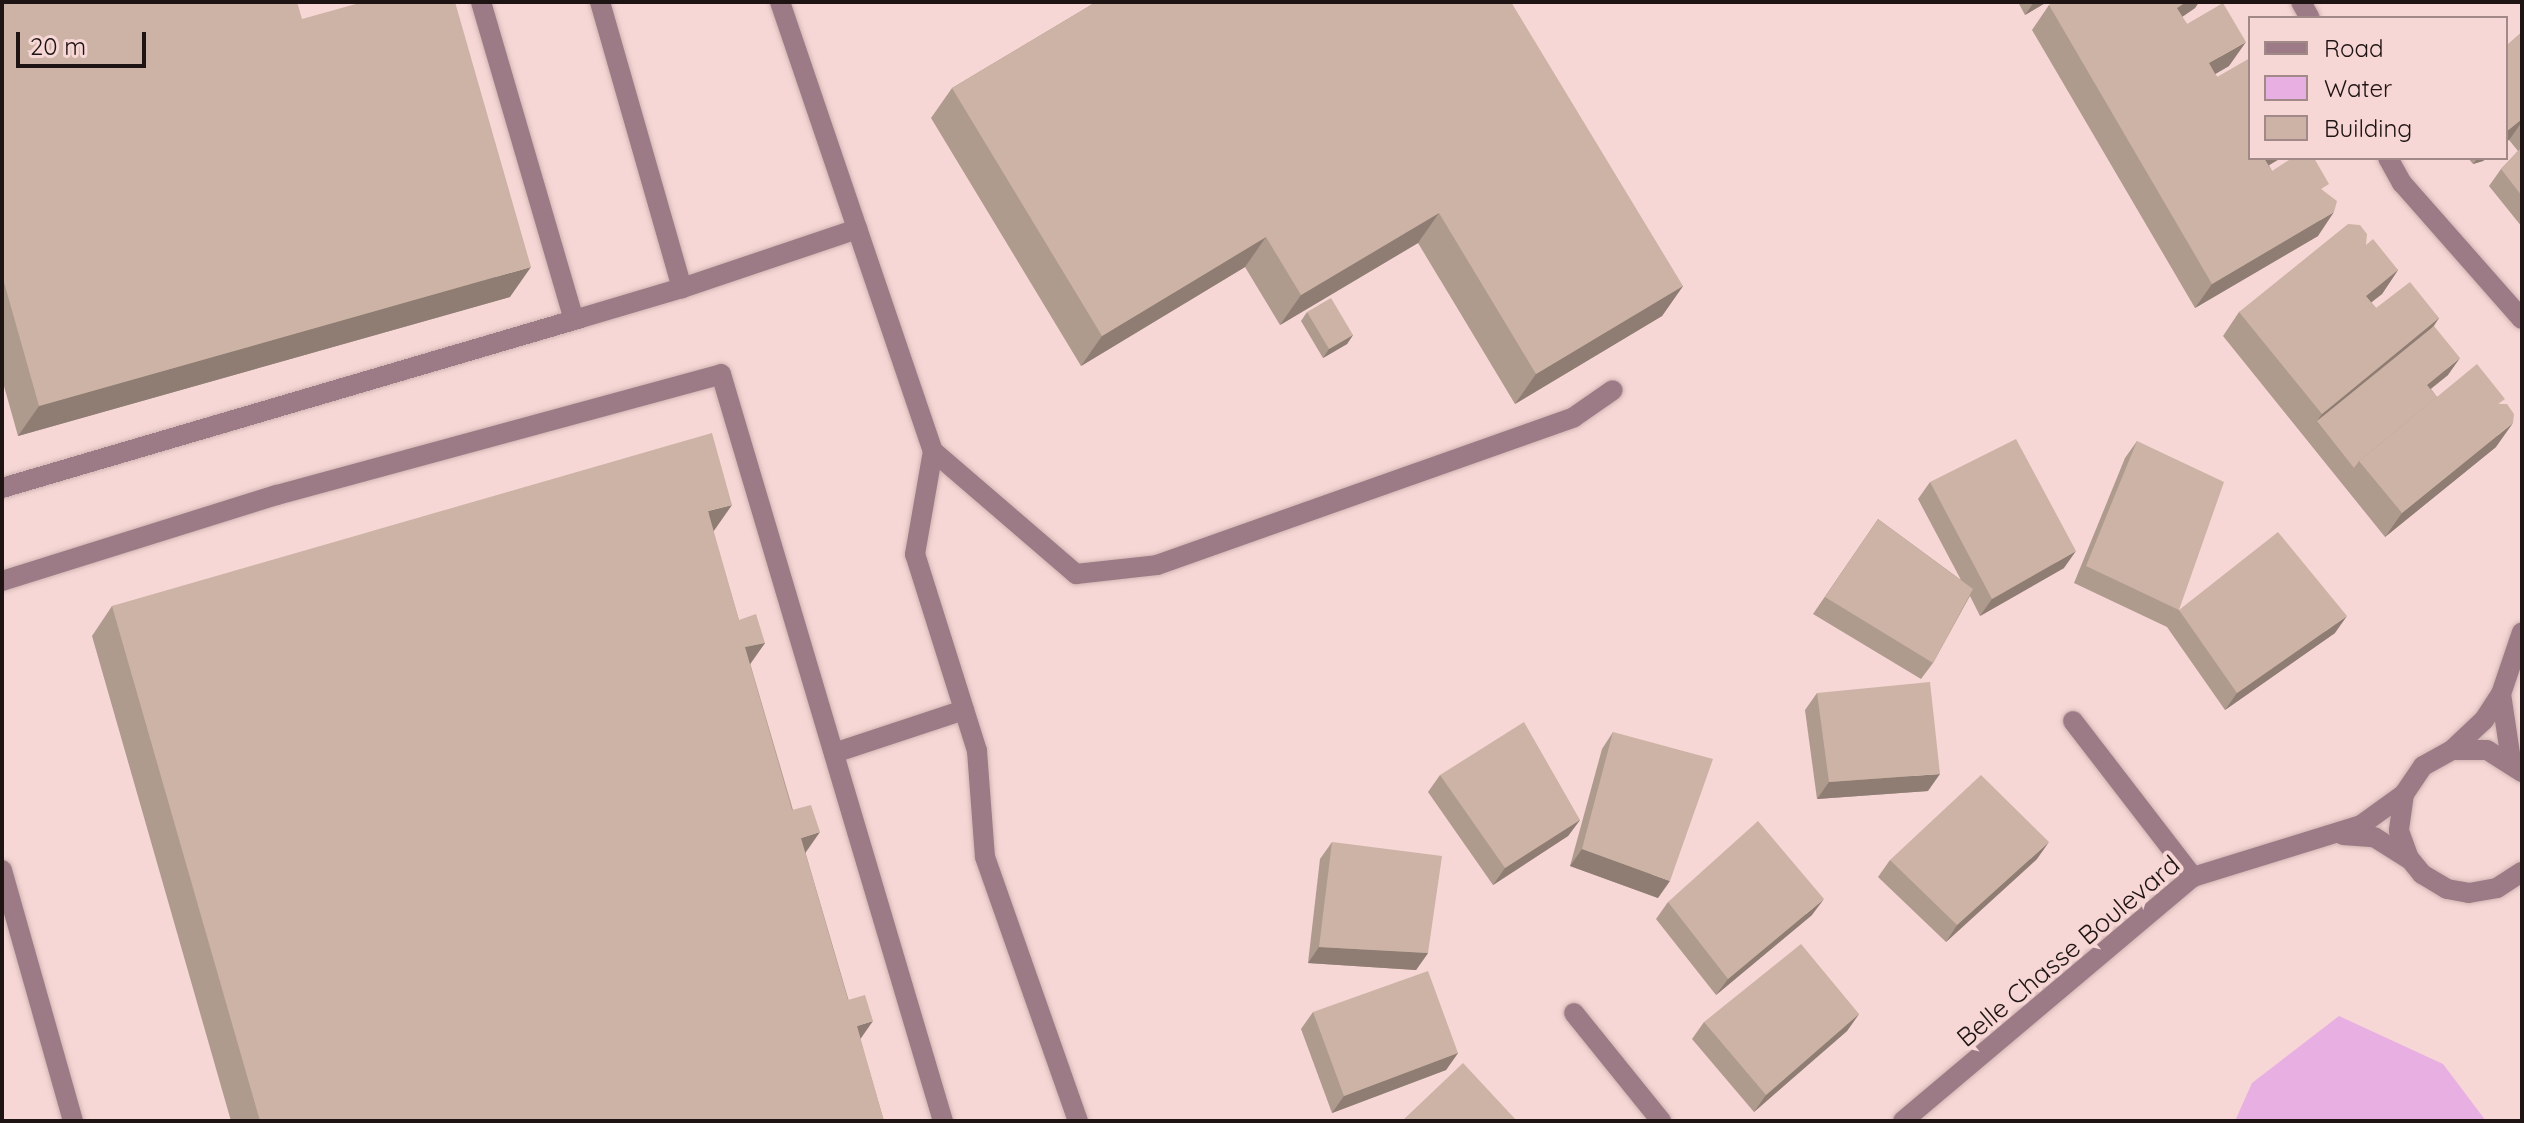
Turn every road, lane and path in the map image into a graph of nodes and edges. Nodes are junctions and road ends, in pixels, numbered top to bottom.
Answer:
1 (481, 2) edge
2 (600, 2) edge
3 (780, 2) edge
4 (2389, 160) edge
5 (857, 229) junction
6 (682, 288) junction
7 (581, 318) junction
8 (2522, 319) edge
9 (1613, 390) dead end
10 (933, 451) junction
11 (2, 488) edge
12 (2, 581) edge
13 (2522, 632) edge
14 (2501, 694) junction
15 (964, 710) junction
16 (2073, 721) dead end
17 (2452, 750) junction
18 (834, 753) junction
19 (2516, 766) edge
20 (2404, 794) junction
21 (2327, 834) junction
22 (2413, 862) junction
23 (2, 870) edge
24 (2522, 872) edge
25 (2193, 877) junction
26 (1574, 1013) dead end
27 (73, 1121) edge
28 (943, 1121) edge
29 (1078, 1121) edge
30 (1661, 1121) edge
31 (1903, 1121) edge

1 - 7 street
2 - 6 street
3 - 5 street
4 - 8 street
5 - 6 street
5 - 10 street
6 - 7 street
7 - 11 street
9 - 10 street
10 - 15 street
12 - 18 street
13 - 14 street, Belle Chasse Boulevard
14 - 17 street, Belle Chasse Boulevard
14 - 19 street, Belle Chasse Boulevard
15 - 18 street
15 - 29 street
16 - 25 street
17 - 19 street, Belle Chasse Boulevard
17 - 20 street, Belle Chasse Boulevard
18 - 28 street
20 - 21 street, Belle Chasse Boulevard
20 - 22 street
21 - 22 street, Belle Chasse Boulevard
21 - 25 street, Belle Chasse Boulevard
22 - 24 street, Belle Chasse Boulevard
23 - 27 street
25 - 31 street, Belle Chasse Boulevard
26 - 30 street

